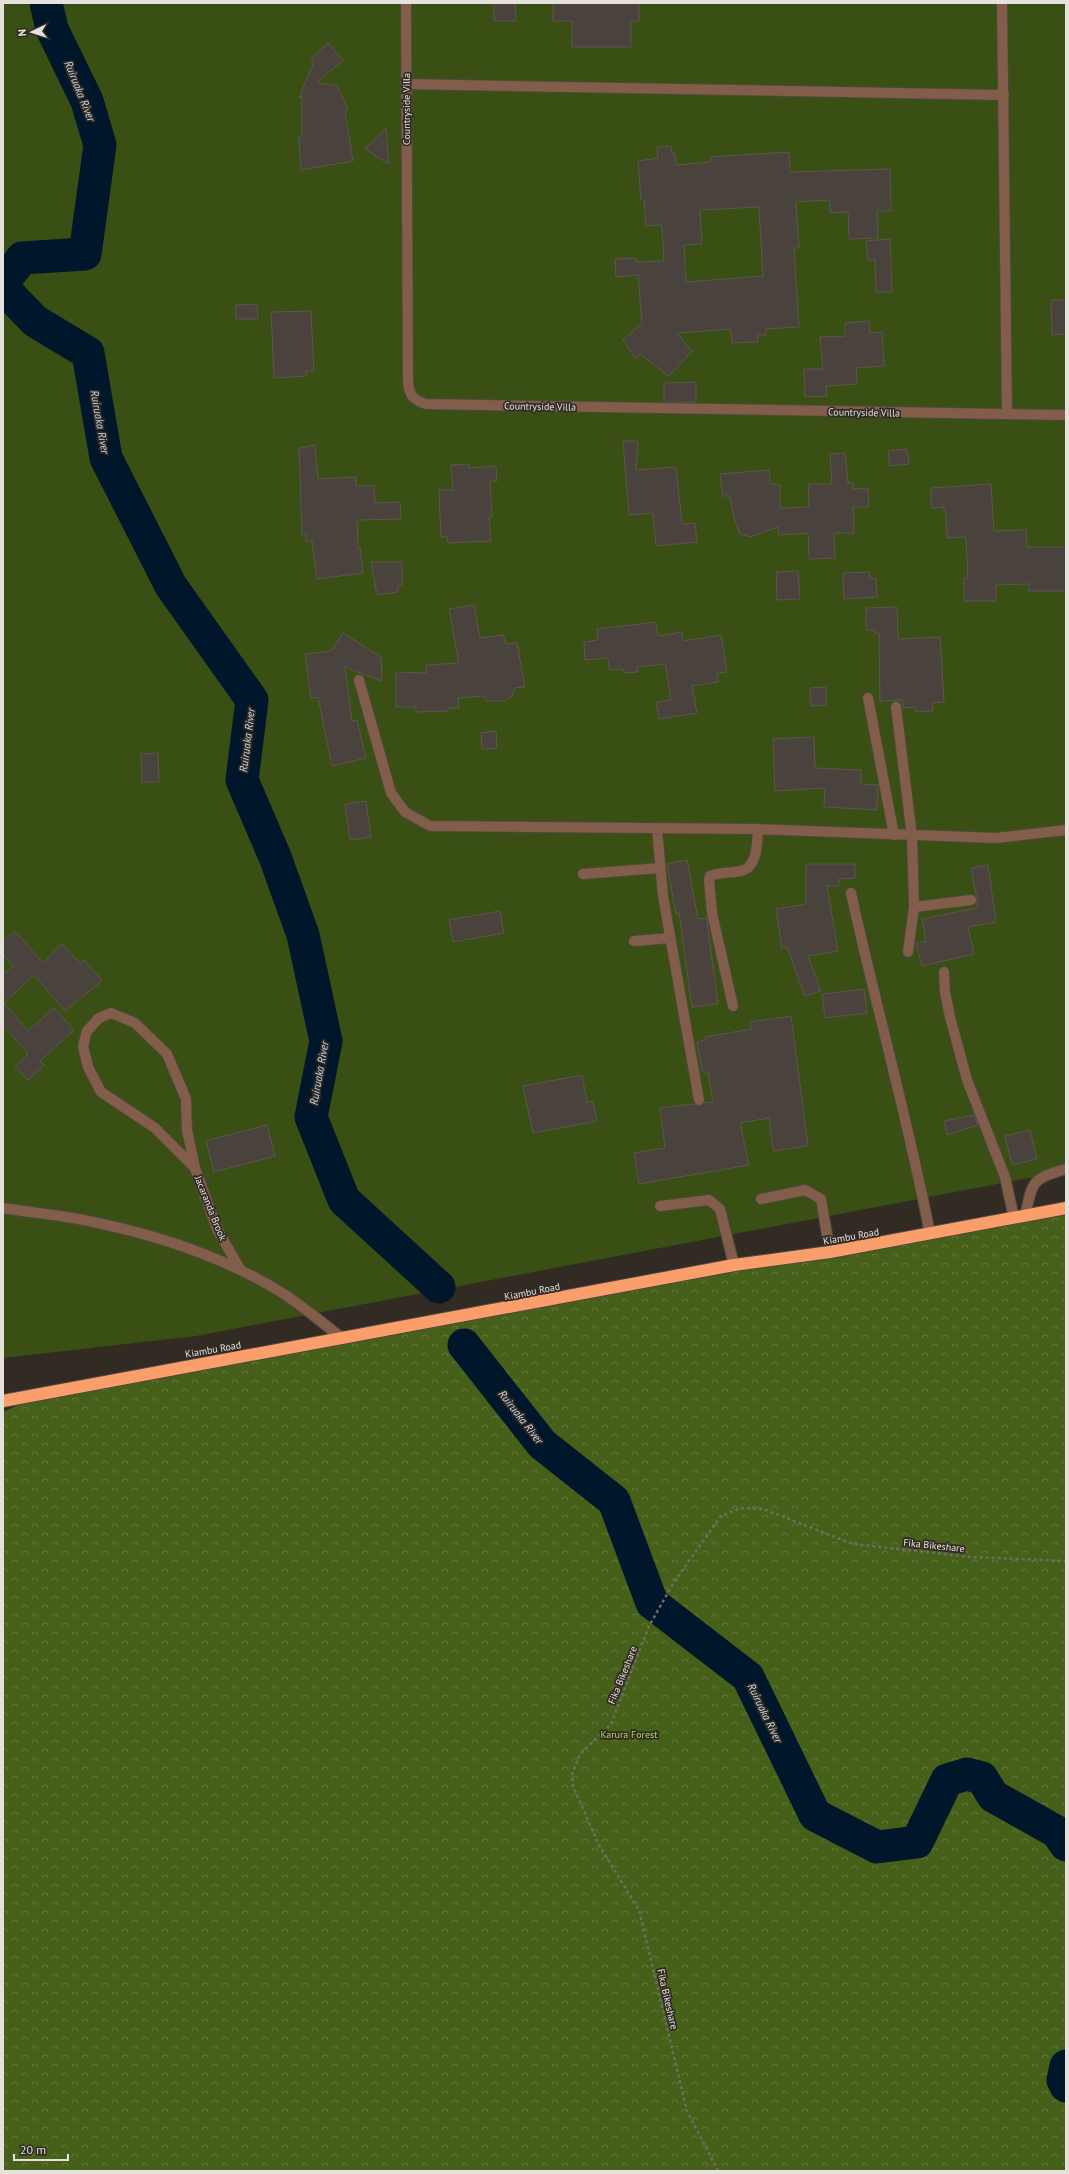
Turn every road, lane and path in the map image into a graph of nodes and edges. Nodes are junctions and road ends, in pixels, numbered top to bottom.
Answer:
1 (406, 3) edge
2 (1002, 3) edge
3 (406, 84) junction
4 (1004, 95) junction
5 (1007, 414) junction
6 (1066, 415) edge
7 (359, 680) dead end
8 (868, 698) dead end
9 (896, 707) dead end
10 (657, 829) junction
11 (758, 829) junction
12 (1066, 830) edge
13 (894, 835) junction
14 (912, 836) junction
15 (660, 868) junction
16 (583, 874) dead end
17 (851, 893) dead end
18 (971, 900) dead end
19 (914, 907) junction
20 (670, 938) junction
21 (634, 941) dead end
22 (908, 952) dead end
23 (944, 972) dead end
24 (732, 1006) dead end
25 (700, 1100) dead end
26 (195, 1168) junction
27 (1066, 1169) edge
28 (761, 1199) dead end
29 (660, 1206) dead end
30 (3, 1208) edge
31 (1066, 1208) edge
32 (1020, 1217) junction
33 (930, 1234) junction
34 (830, 1252) junction
35 (734, 1265) junction
36 (240, 1269) junction
37 (342, 1338) junction
38 (3, 1401) edge
39 (1066, 1561) edge
40 (718, 2171) edge

1 - 3 street, Countryside Villa
2 - 4 street
3 - 4 street
3 - 5 street, Countryside Villa
4 - 5 street
5 - 6 street, Countryside Villa
7 - 10 street
8 - 13 street
9 - 14 street
10 - 11 street
10 - 15 street
11 - 13 street
11 - 24 street
12 - 14 street
13 - 14 street
14 - 19 street
15 - 16 street
15 - 20 street
17 - 33 street
18 - 19 street
19 - 22 street
20 - 21 street
20 - 25 street
23 - 32 street
26 - 26 street, Jacaranda Brook
26 - 36 street, Jacaranda Brook
27 - 32 street
28 - 34 street
29 - 35 street
30 - 36 street
31 - 32 highway, Kiambu Road
32 - 33 highway, Kiambu Road
33 - 34 highway, Kiambu Road
34 - 35 highway, Kiambu Road
35 - 37 highway, Kiambu Road
36 - 37 street
37 - 38 highway, Kiambu Road
39 - 40 path, Fika Bikeshare

